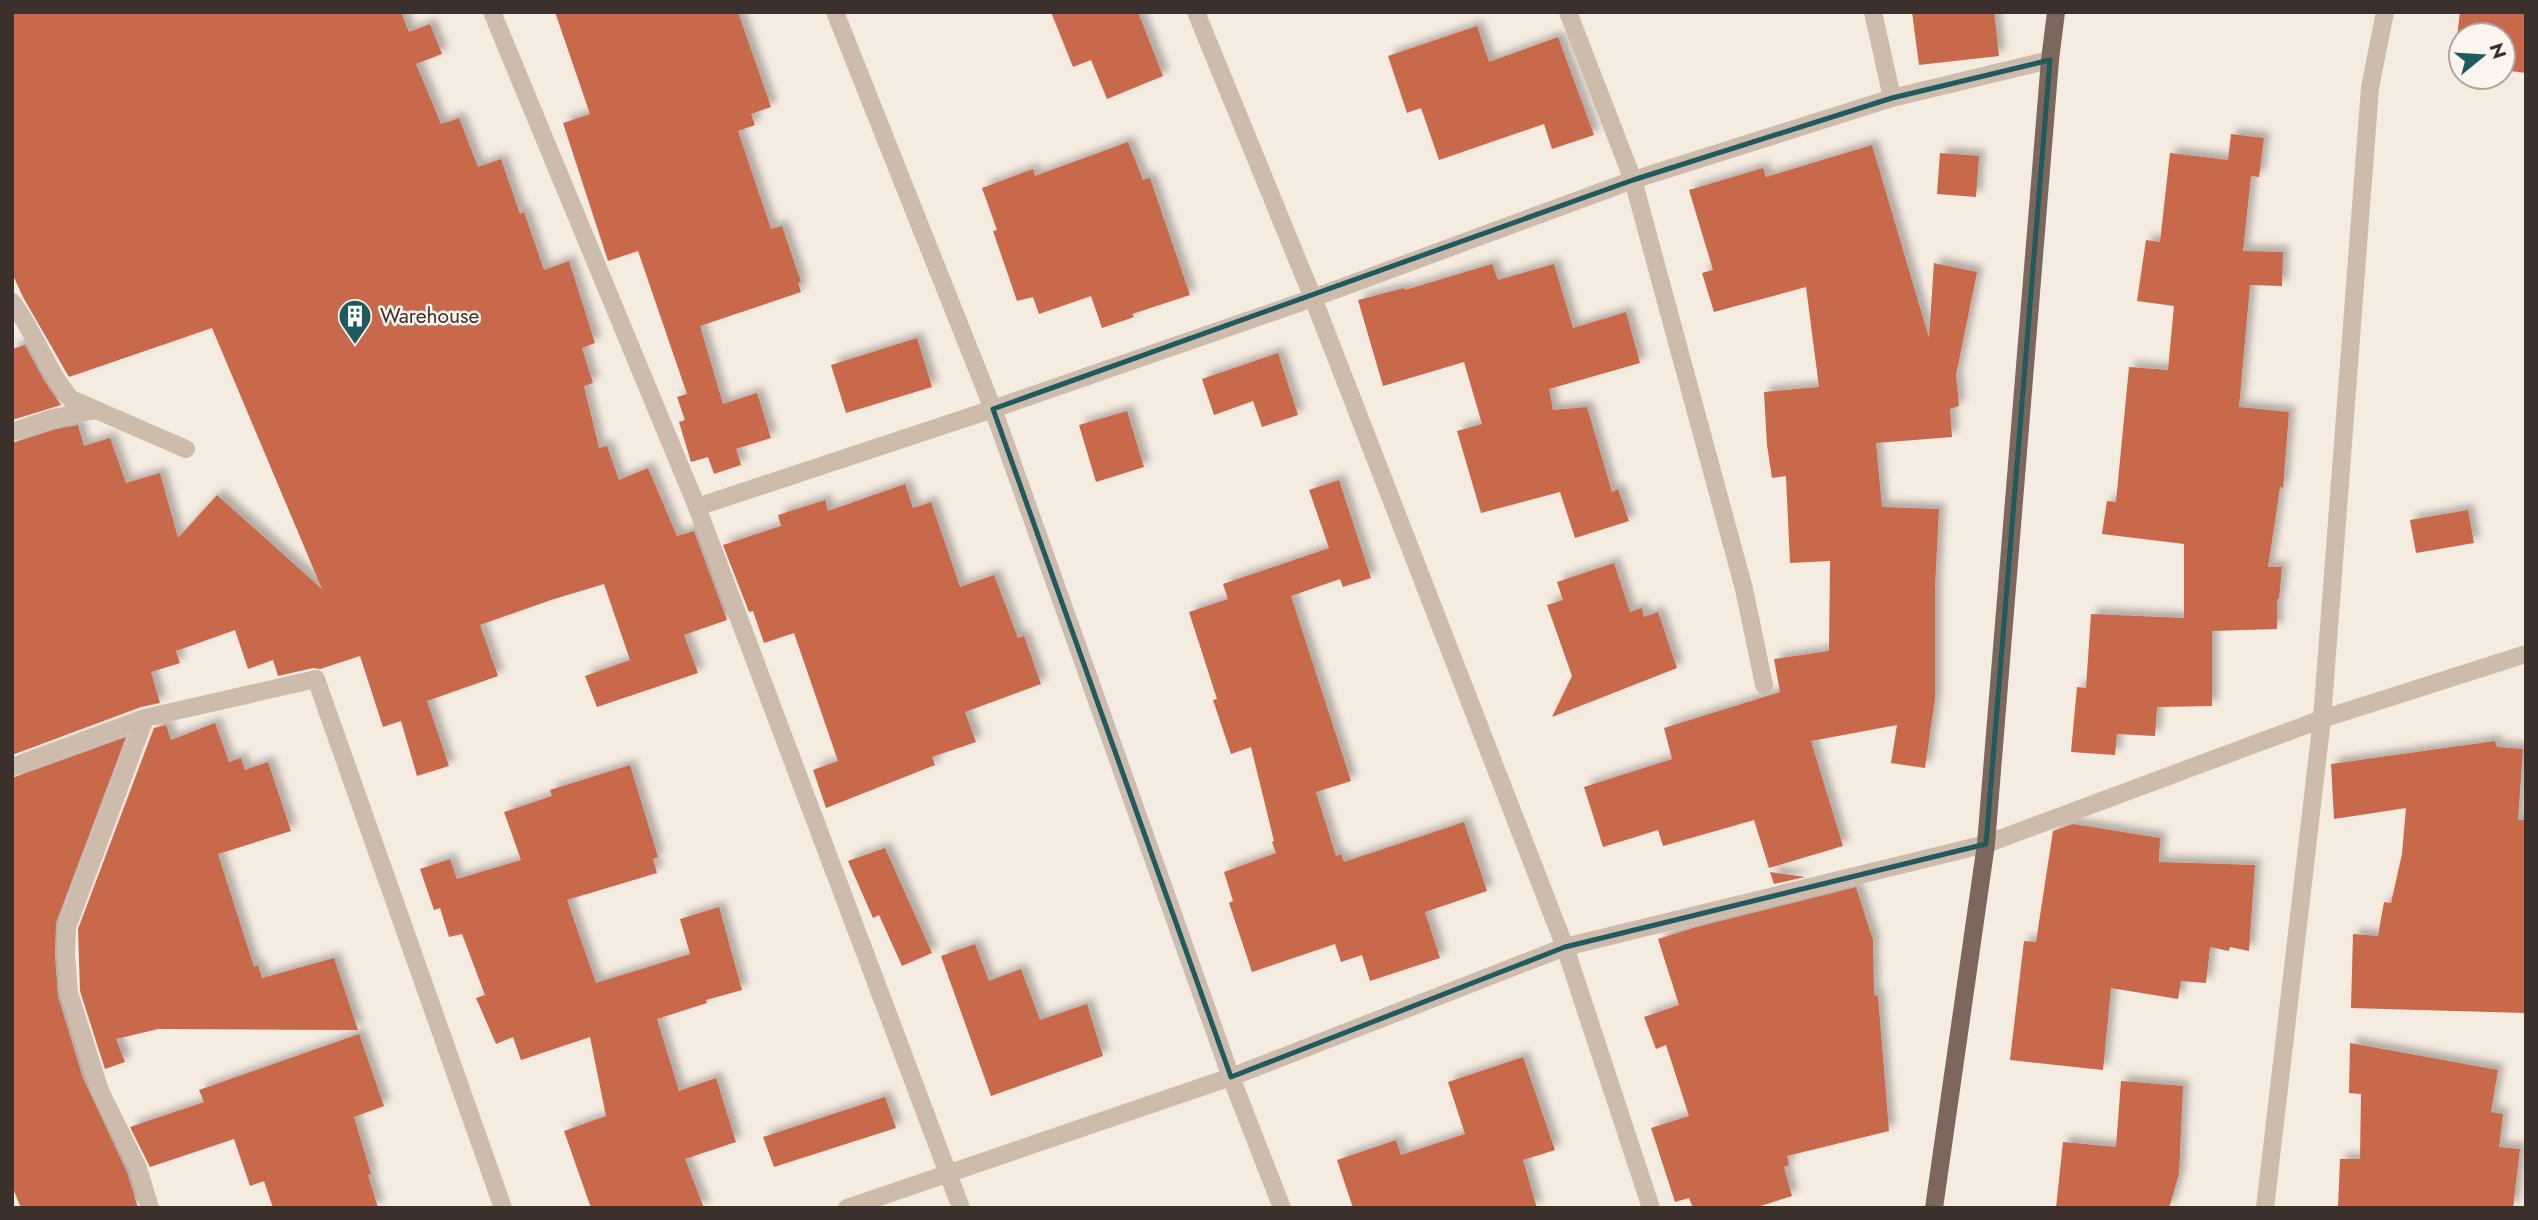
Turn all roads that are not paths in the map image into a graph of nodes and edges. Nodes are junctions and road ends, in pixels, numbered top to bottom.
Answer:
1 (492, 12) edge
2 (835, 12) edge
3 (1196, 12) edge
4 (1568, 12) edge
5 (1874, 12) edge
6 (2056, 12) edge
7 (2385, 12) edge
8 (2050, 60) junction
9 (1892, 98) junction
10 (1633, 180) junction
11 (1314, 298) junction
12 (12, 302) edge
13 (993, 409) junction
14 (96, 410) junction
15 (12, 432) edge
16 (186, 449) dead end
17 (697, 507) junction
18 (2526, 654) edge
19 (1764, 685) dead end
20 (145, 718) junction
21 (2322, 719) junction
22 (12, 767) edge
23 (1986, 844) junction
24 (1566, 947) junction
25 (1231, 1077) junction
26 (949, 1173) junction
27 (150, 1208) edge
28 (503, 1208) edge
29 (847, 1208) edge
30 (961, 1208) edge
31 (1282, 1208) edge
32 (1651, 1208) edge
33 (1934, 1208) edge
34 (2265, 1208) edge

1 - 17 street
2 - 13 street
3 - 11 street
4 - 10 street
5 - 9 street
6 - 8 main road
7 - 21 street
8 - 9 street
8 - 23 main road
9 - 10 street
10 - 11 street
10 - 19 street
11 - 13 street
11 - 24 street
12 - 14 street
13 - 17 street
13 - 25 street
14 - 15 street
14 - 16 street
17 - 26 street
18 - 21 street
20 - 22 street
20 - 27 street
20 - 28 street
21 - 23 street
21 - 34 street
23 - 24 street
23 - 33 main road
24 - 25 street
24 - 32 street
25 - 26 street
25 - 31 street
26 - 29 street
26 - 30 street

